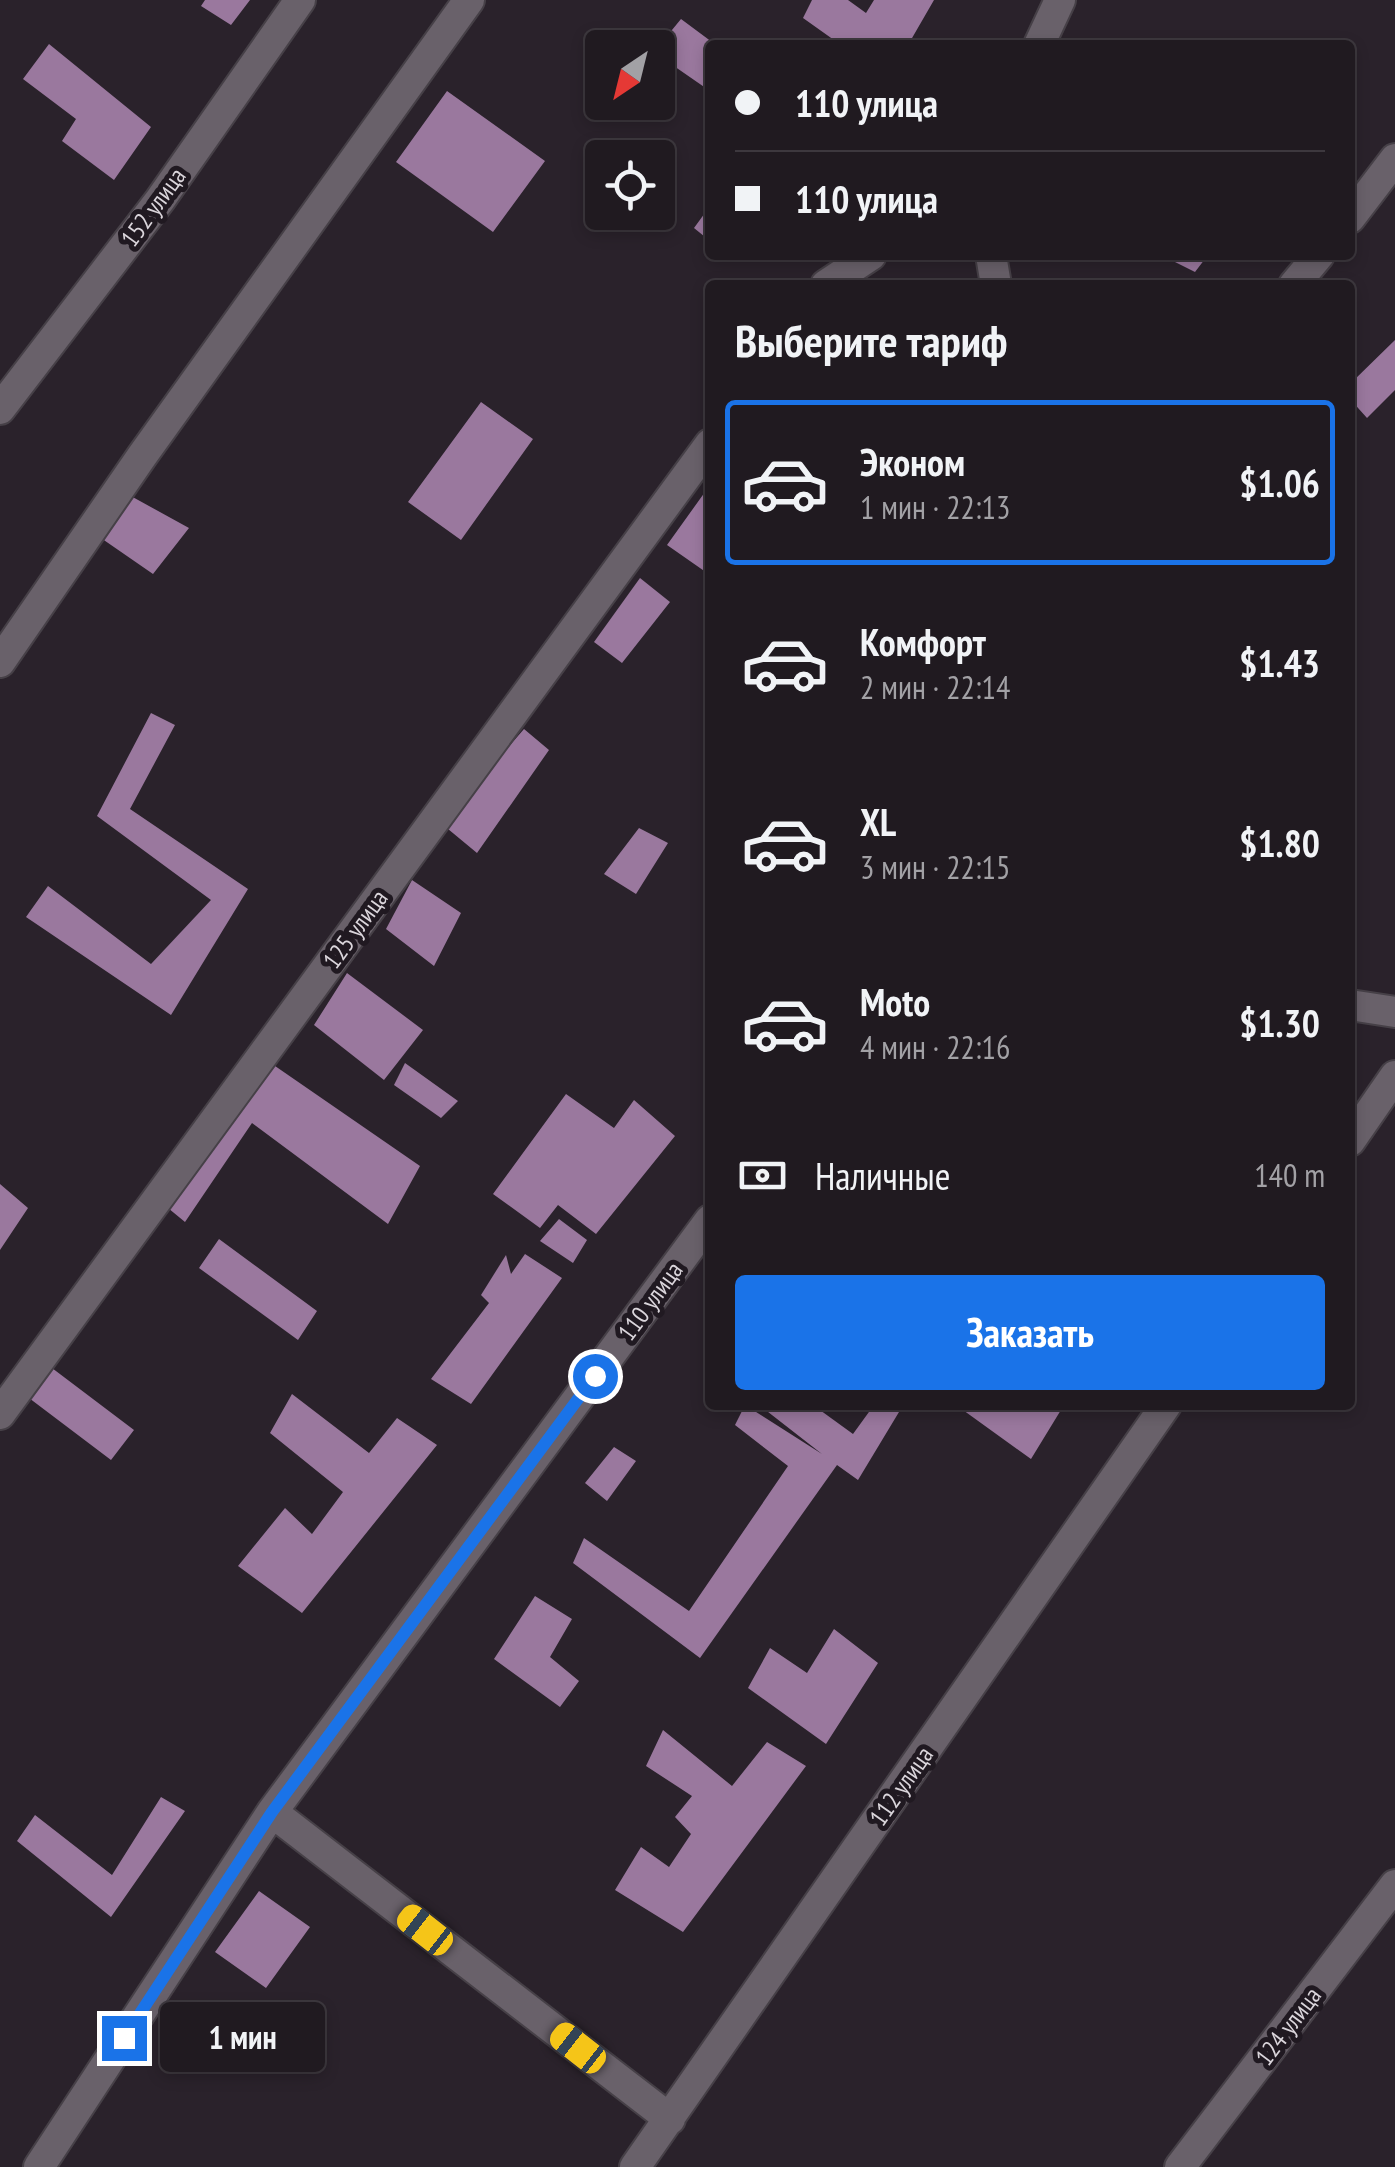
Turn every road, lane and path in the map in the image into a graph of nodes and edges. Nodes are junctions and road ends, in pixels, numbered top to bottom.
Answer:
1 (300, 0) edge
2 (470, 0) edge
3 (1060, 0) edge
4 (1041, 40) edge
5 (1395, 160) edge
6 (1355, 212) edge
7 (864, 260) edge
8 (1315, 260) edge
9 (834, 280) edge
10 (1298, 280) edge
11 (0, 409) edge
12 (705, 451) edge
13 (0, 662) edge
14 (1355, 1006) edge
15 (1395, 1012) edge
16 (1395, 1076) edge
17 (1355, 1134) edge
18 (705, 1227) edge
19 (1163, 1410) edge
20 (0, 1414) edge
21 (272, 1812) junction
22 (1395, 1885) edge
23 (670, 2118) junction
24 (39, 2167) edge
25 (636, 2167) edge
26 (1180, 2167) edge

1 - 11 street, 152 улица
2 - 13 street
3 - 4 street
5 - 6 street
7 - 9 street
8 - 10 street
12 - 20 street, 125 улица
14 - 15 street
16 - 17 street
18 - 21 street, 110 улица
19 - 23 street, 112 улица
21 - 23 street
21 - 24 street, 110 улица
22 - 26 street, 124 улица
23 - 25 street, 112 улица

